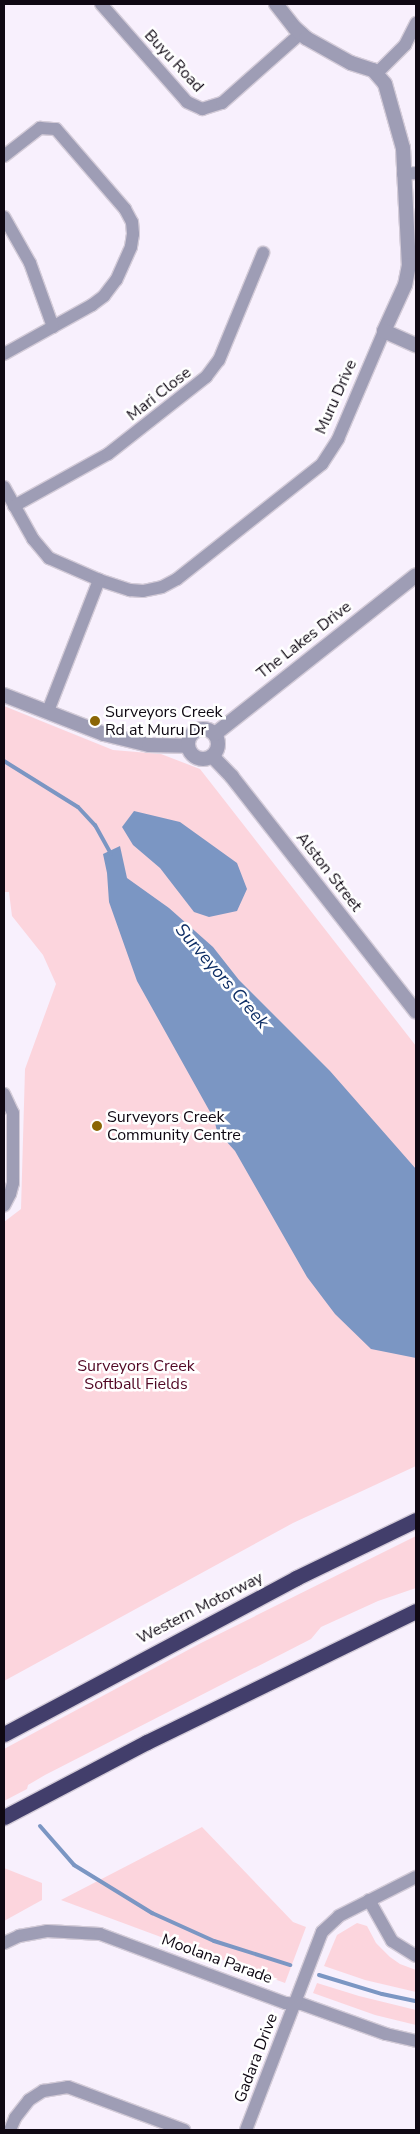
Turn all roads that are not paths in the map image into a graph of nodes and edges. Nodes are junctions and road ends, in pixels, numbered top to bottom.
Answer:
1 (101, 4) edge
2 (276, 4) edge
3 (416, 23) edge
4 (301, 33) junction
5 (377, 72) junction
6 (4, 156) edge
7 (410, 174) edge
8 (4, 217) edge
9 (263, 253) dead end
10 (54, 327) junction
11 (384, 331) junction
12 (416, 345) edge
13 (4, 354) edge
14 (4, 487) edge
15 (14, 506) junction
16 (416, 575) edge
17 (99, 580) junction
18 (4, 694) edge
19 (48, 711) junction
20 (215, 734) junction
21 (188, 746) junction
22 (212, 756) junction
23 (416, 1012) edge
24 (4, 1094) edge
25 (4, 1206) edge
26 (416, 1520) edge
27 (416, 1611) edge
28 (4, 1734) edge
29 (4, 1817) edge
30 (416, 1877) edge
31 (369, 1900) junction
32 (4, 1943) edge
33 (416, 1956) edge
34 (294, 2003) junction
35 (416, 2041) edge
36 (10, 2130) edge
37 (184, 2130) edge
38 (246, 2130) edge

1 - 4 street, Buyu Road
2 - 4 street
3 - 5 street
4 - 5 street
5 - 7 street, Muru Drive
6 - 10 street
7 - 11 street, Muru Drive
8 - 10 street
9 - 15 street, Mari Close
10 - 13 street
11 - 12 street
11 - 17 street, Muru Drive
14 - 15 street, Muru Drive
15 - 17 street, Muru Drive
16 - 20 street, The Lakes Drive
17 - 19 street
18 - 19 street
19 - 21 street
20 - 21 street
20 - 22 street
21 - 22 street
22 - 23 street, Alston Street
24 - 25 street
26 - 28 highway, Western Motorway
27 - 29 highway
30 - 31 street, Gadara Drive
31 - 33 street
31 - 34 street, Gadara Drive
32 - 34 street, Moolana Parade
34 - 35 street, Moolana Parade
34 - 38 street, Gadara Drive
36 - 37 street

